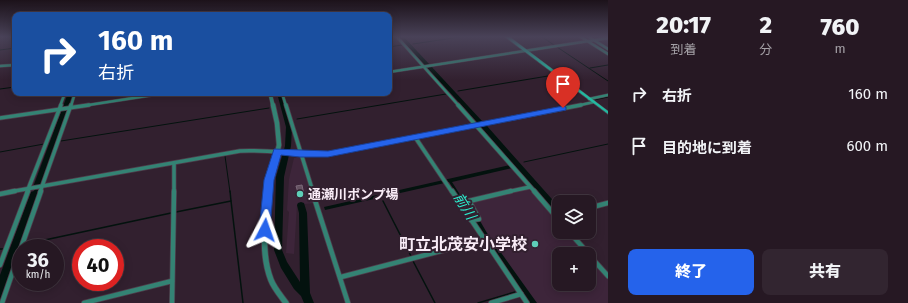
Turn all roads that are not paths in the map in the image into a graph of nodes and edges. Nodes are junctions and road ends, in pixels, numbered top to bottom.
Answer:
1 (411, 51) edge
2 (525, 51) joint
3 (12, 65) edge
4 (0, 66) edge
5 (427, 67) junction
6 (392, 72) edge
7 (608, 95) edge
8 (66, 96) edge
9 (73, 96) edge
10 (146, 96) edge
11 (271, 96) edge
12 (283, 96) edge
13 (589, 99) junction
14 (594, 102) junction
15 (65, 108) junction
16 (608, 113) edge
17 (0, 118) edge
18 (480, 124) junction
19 (415, 137) junction
20 (279, 151) junction
21 (300, 154) junction
22 (174, 163) junction
23 (38, 187) junction
24 (530, 187) junction
25 (29, 189) junction
26 (0, 194) edge
27 (608, 203) edge
28 (596, 206) edge
29 (552, 211) edge
30 (474, 220) junction
31 (24, 239) edge
32 (576, 239) edge
33 (483, 240) junction
34 (583, 247) edge
35 (596, 262) edge
36 (0, 265) edge
37 (12, 274) edge
38 (608, 276) edge
39 (341, 277) junction
40 (172, 281) junction
41 (521, 294) junction
42 (2, 303) edge
43 (84, 303) edge
44 (172, 303) edge
45 (286, 303) edge
46 (348, 303) edge
47 (491, 303) edge
48 (527, 303) edge

1 - 5 street
2 - 5 street
2 - 13 main road
3 - 4 street
5 - 6 street
5 - 18 street
7 - 13 street
8 - 15 street
9 - 15 street
10 - 15 street
11 - 20 street
12 - 21 street
13 - 14 main road
14 - 16 main road
14 - 18 street
15 - 17 street
15 - 23 street
15 - 25 street
18 - 19 street
18 - 24 street
19 - 21 street
19 - 30 street
20 - 21 street
20 - 22 street
20 - 45 street
21 - 39 street
22 - 23 street
22 - 40 street
23 - 25 street
23 - 31 street
24 - 29 street
24 - 30 street
25 - 26 street
25 - 36 street
27 - 28 street
30 - 33 street
32 - 34 street
33 - 39 street
33 - 41 street
35 - 38 street
37 - 42 street
39 - 46 street
40 - 43 street
40 - 44 street
41 - 47 street
41 - 48 street

